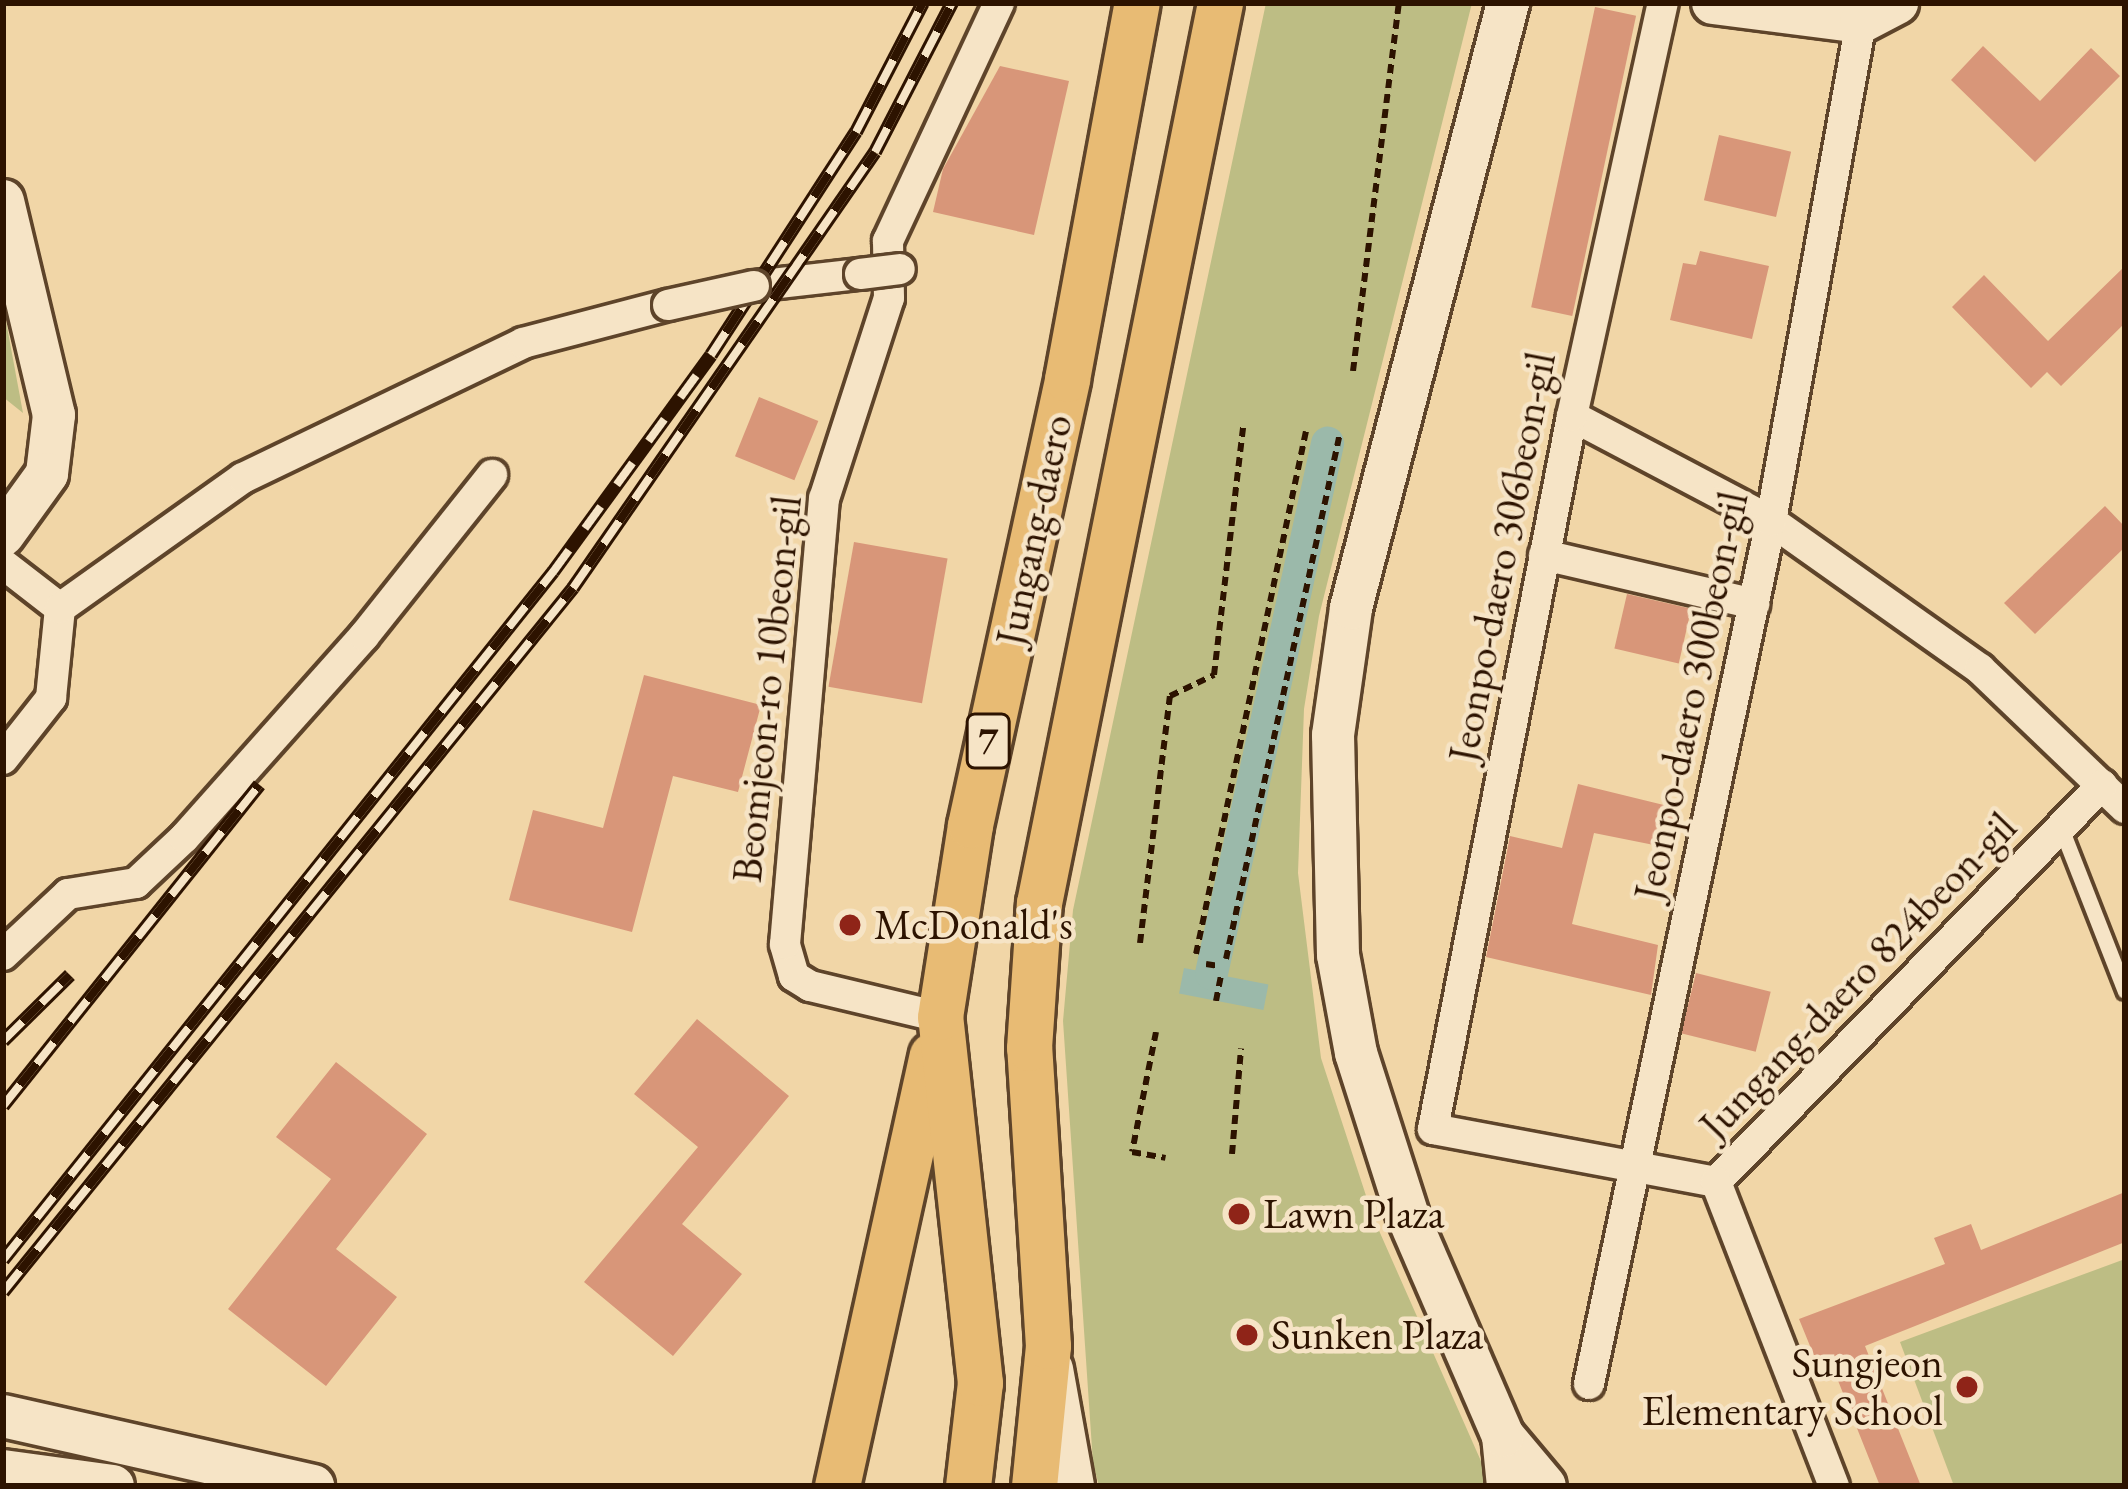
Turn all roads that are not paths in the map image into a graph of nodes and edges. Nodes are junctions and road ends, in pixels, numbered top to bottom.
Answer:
1 (999, 3) edge
2 (1138, 3) edge
3 (1220, 3) edge
4 (1508, 3) edge
5 (1663, 3) edge
6 (1714, 3) edge
7 (1879, 12) edge
8 (3, 201) edge
9 (900, 269) dead end
10 (1572, 416) junction
11 (492, 475) dead end
12 (1771, 521) junction
13 (3, 535) edge
14 (1544, 555) junction
15 (3, 564) edge
16 (1754, 604) junction
17 (60, 608) junction
18 (3, 759) edge
19 (2102, 785) junction
20 (2125, 808) edge
21 (2061, 828) junction
22 (3, 955) edge
23 (2125, 991) edge
24 (940, 1017) junction
25 (1432, 1129) junction
26 (1383, 1147) junction
27 (1636, 1167) junction
28 (1716, 1182) junction
29 (1048, 1346) junction
30 (1589, 1384) dead end
31 (3, 1416) edge
32 (1503, 1436) junction
33 (24, 1478) edge
34 (106, 1485) edge
35 (314, 1486) edge
36 (837, 1486) edge
37 (968, 1486) edge
38 (1034, 1486) edge
39 (1073, 1486) edge
40 (1508, 1486) edge
41 (1519, 1486) edge
42 (1544, 1486) edge
43 (1834, 1486) edge

1 - 24 street, Beomjeon-ro 10beon-gil
2 - 24 main road, Jungang-daero / 7
3 - 29 main road, Jungang-daero / 7
4 - 26 main road
5 - 10 street, Jeonpo-daero 306beon-gil
6 - 7 main road
7 - 12 street, Jeonpo-daero 300beon-gil
8 - 13 main road
9 - 17 street, bridge
10 - 12 street
10 - 14 street, Jeonpo-daero 306beon-gil
11 - 22 street
12 - 16 street, Jeonpo-daero 300beon-gil
12 - 19 street
14 - 16 street
14 - 25 street, Jeonpo-daero 306beon-gil
15 - 17 street
16 - 27 street, Jeonpo-daero 300beon-gil
17 - 18 street
19 - 20 street
19 - 21 street, Jungang-daero 824beon-gil
21 - 23 lane, Jungang-daero 824beon-gil
21 - 28 street, Jungang-daero 824beon-gil
24 - 36 main road
24 - 37 main road, Jungang-daero / 7
25 - 26 street
25 - 27 street, Jungang-daero 824beon-gil
26 - 32 main road
27 - 28 street, Jungang-daero 824beon-gil
27 - 30 street, Jeonpo-daero 300beon-gil
28 - 43 street, Jungang-daero 824beon-gil
29 - 38 main road, Jungang-daero / 7
29 - 39 main road
31 - 35 main road
32 - 40 main road
32 - 41 main road
32 - 42 main road
33 - 34 main road

